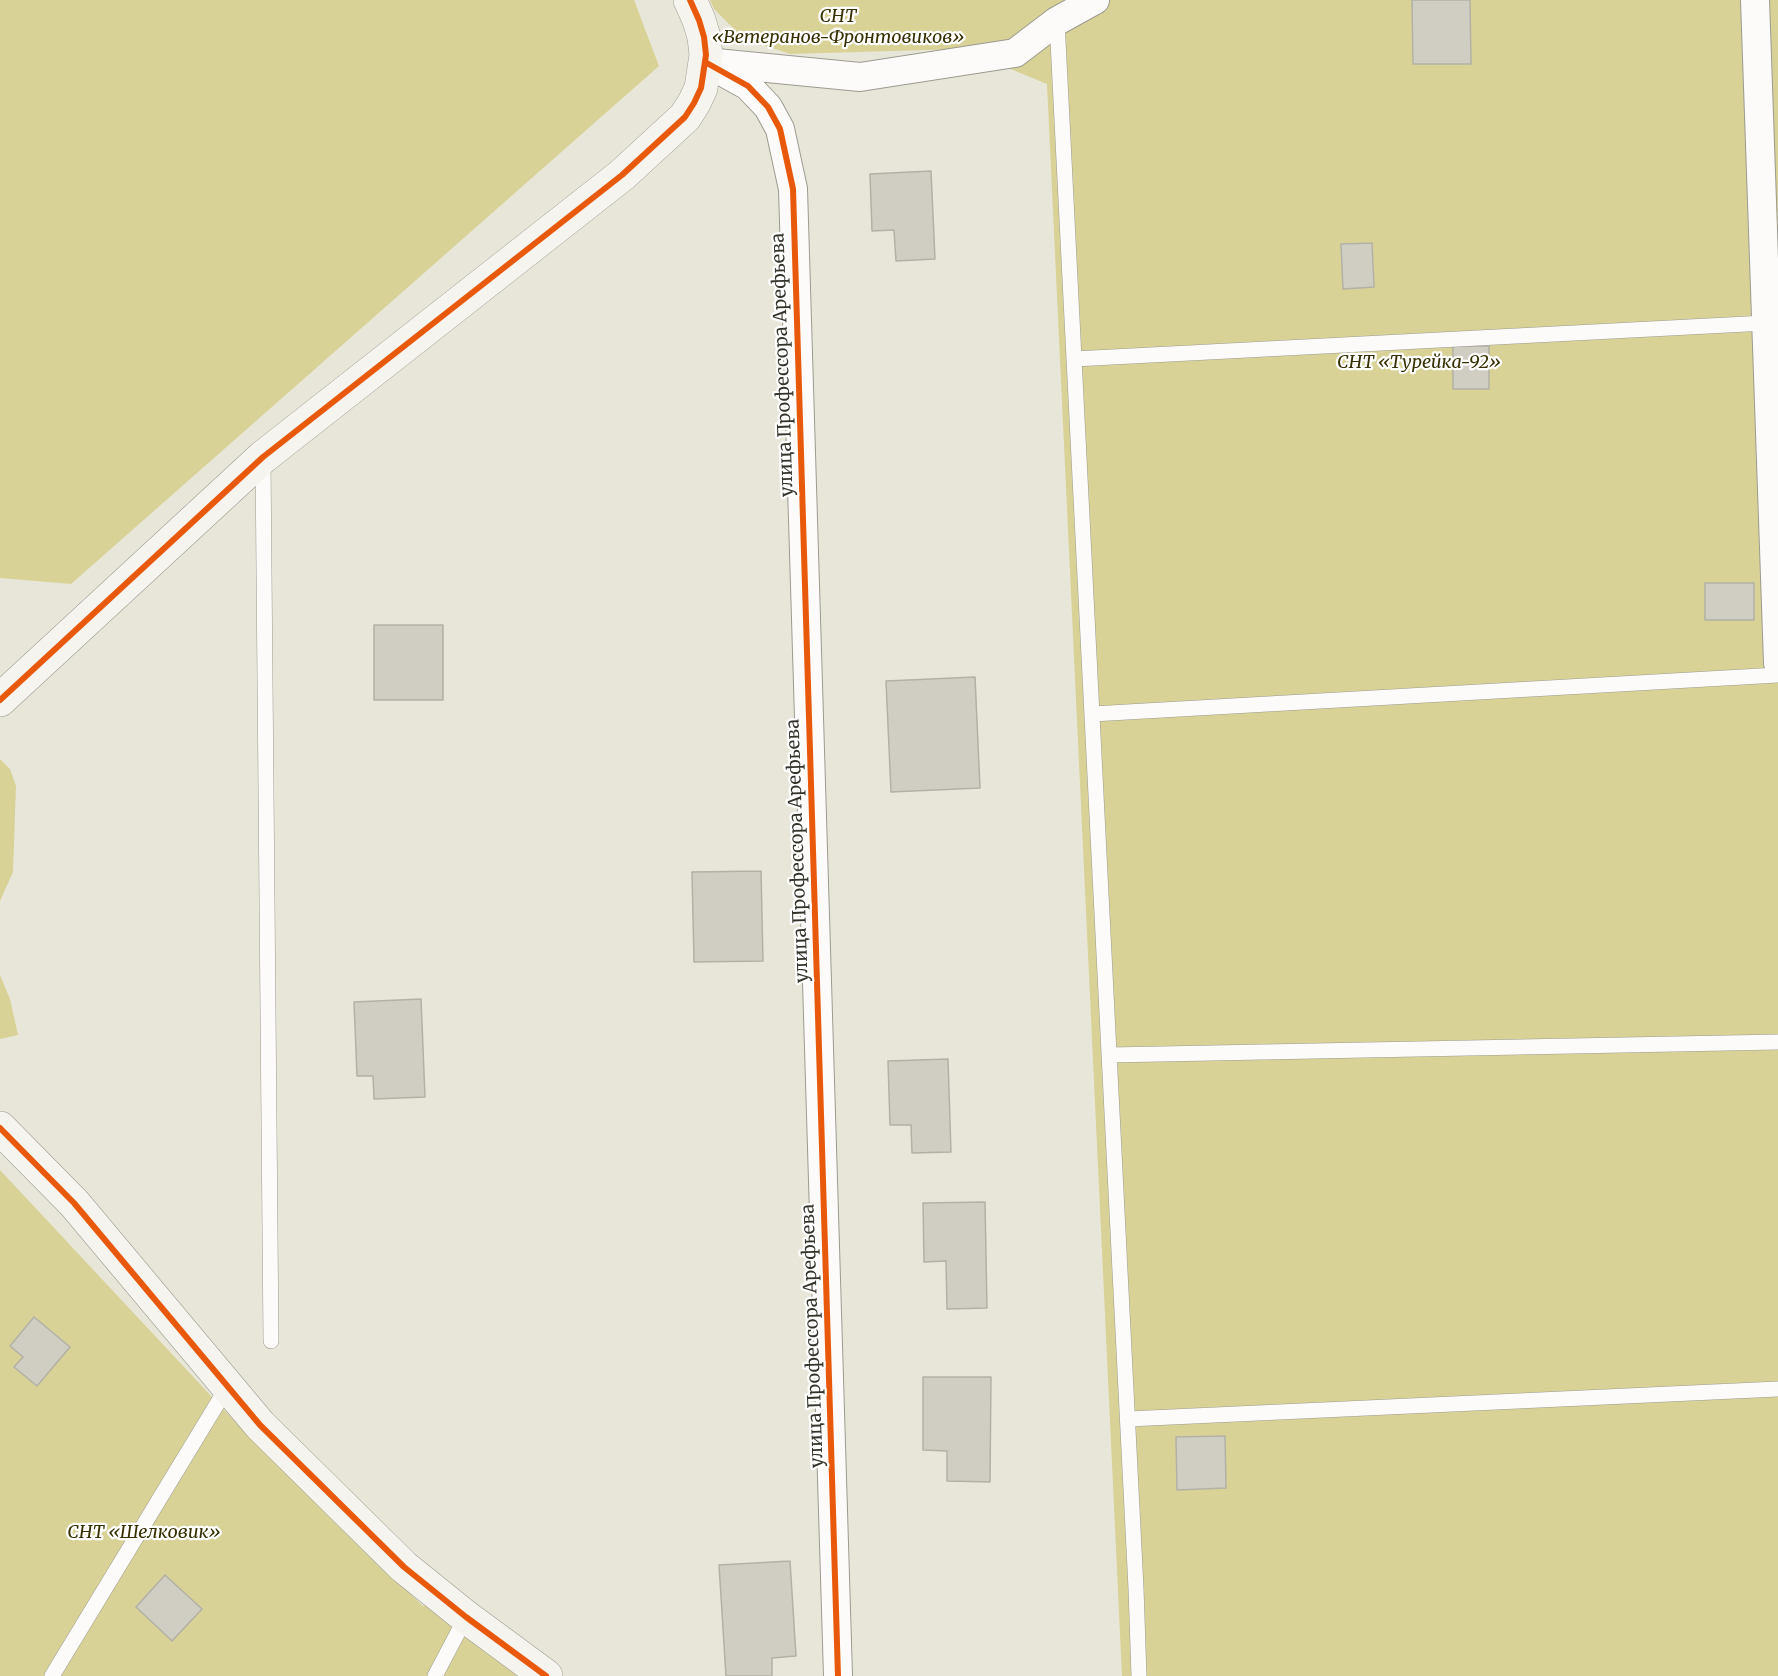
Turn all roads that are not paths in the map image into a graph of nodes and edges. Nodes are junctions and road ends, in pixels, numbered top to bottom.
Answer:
1 (690, 0) edge
2 (1095, 0) edge
3 (1755, 0) edge
4 (1057, 21) junction
5 (705, 62) junction
6 (1766, 323) junction
7 (1074, 359) junction
8 (263, 457) junction
9 (1778, 663) edge
10 (1778, 675) edge
11 (0, 700) edge
12 (1092, 714) junction
13 (1778, 1042) edge
14 (1109, 1055) junction
15 (4, 1141) edge
16 (271, 1341) dead end
17 (228, 1386) junction
18 (1778, 1389) edge
19 (1128, 1419) junction
20 (466, 1617) junction
21 (52, 1676) edge
22 (435, 1676) edge
23 (546, 1676) edge
24 (838, 1676) edge
25 (1139, 1676) edge

1 - 5 street
2 - 4 street
3 - 6 street
4 - 5 street
4 - 7 lane
5 - 8 street
5 - 24 street, улица Профессора Арефьева
6 - 7 lane
6 - 9 street
7 - 12 lane
8 - 11 street
8 - 16 lane
10 - 12 lane
12 - 14 lane
13 - 14 lane
14 - 19 lane
15 - 17 street
17 - 20 street
17 - 21 lane
18 - 19 lane
19 - 25 lane
20 - 22 lane
20 - 23 street

